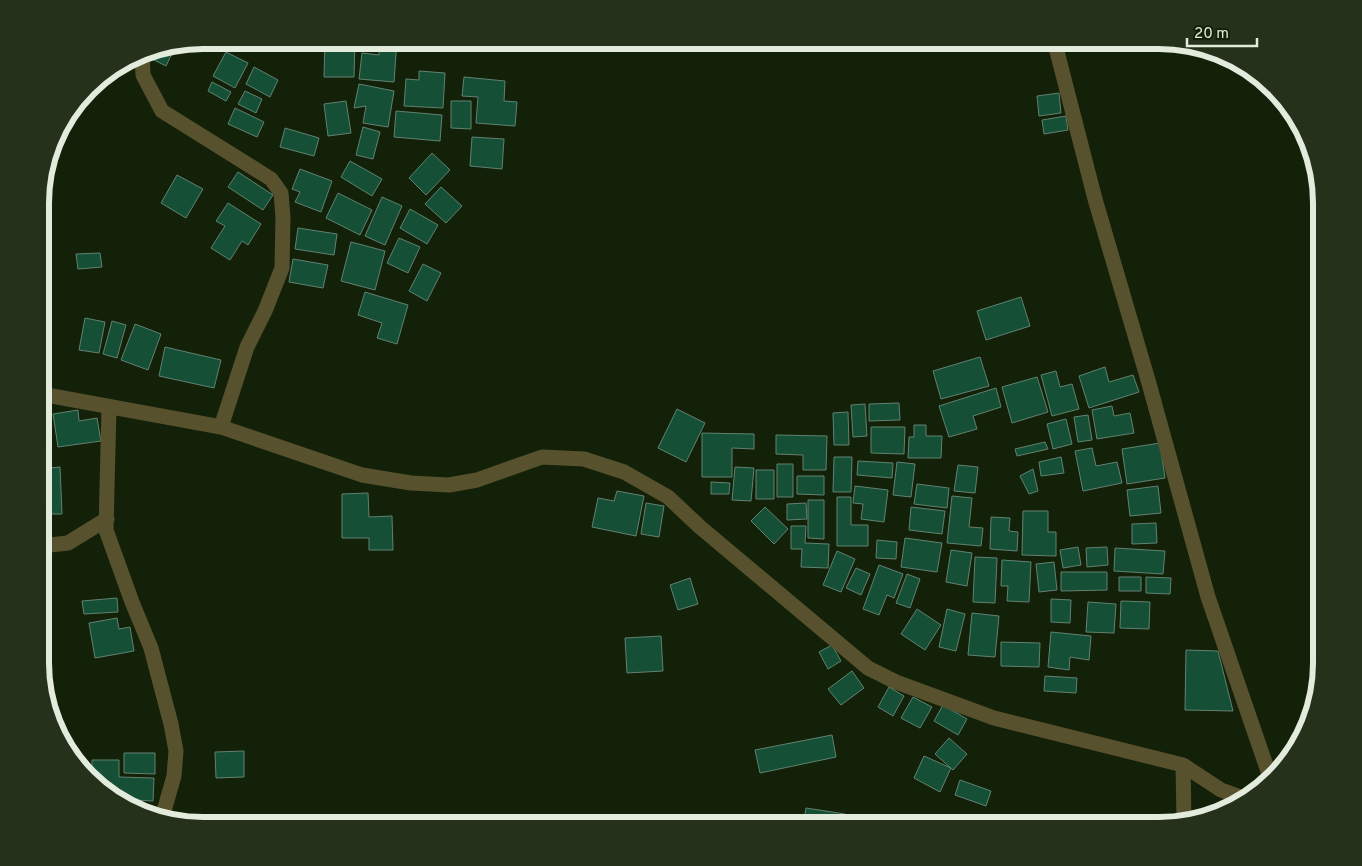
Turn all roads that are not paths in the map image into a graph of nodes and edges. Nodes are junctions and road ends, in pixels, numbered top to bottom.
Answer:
1 (1056, 49) edge
2 (142, 61) edge
3 (49, 395) edge
4 (108, 406) junction
5 (221, 427) junction
6 (106, 519) junction
7 (49, 545) edge
8 (1183, 765) junction
9 (1268, 772) edge
10 (1238, 796) edge
11 (164, 812) edge
12 (1184, 815) edge

1 - 9 street
2 - 5 street
3 - 4 street
4 - 5 street
4 - 6 street
5 - 8 street
6 - 7 street
6 - 11 street
8 - 10 street
8 - 12 street

